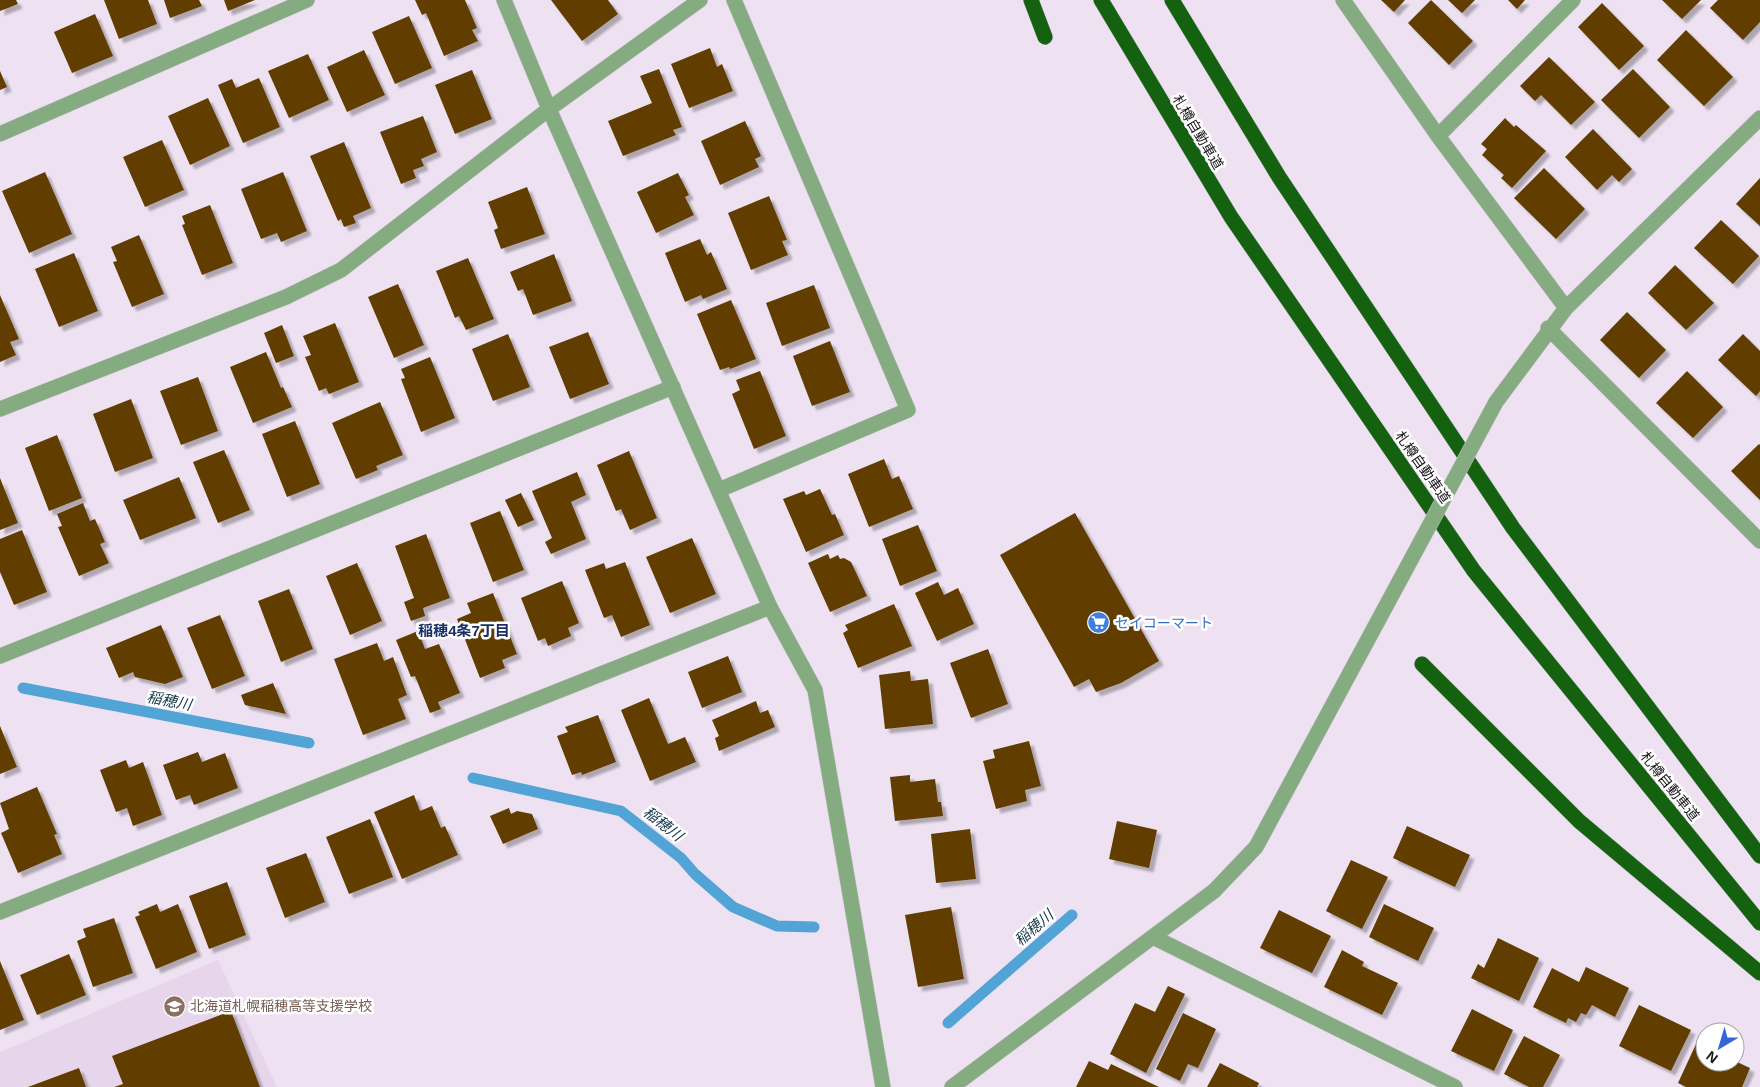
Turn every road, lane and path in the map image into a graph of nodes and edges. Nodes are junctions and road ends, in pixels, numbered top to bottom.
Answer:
1 (307, 0) edge
2 (504, 0) edge
3 (700, 0) edge
4 (734, 0) edge
5 (1031, 0) edge
6 (1101, 0) edge
7 (1172, 0) edge
8 (1343, 0) edge
9 (1573, 0) edge
10 (1045, 37) dead end
11 (549, 109) junction
12 (1760, 118) edge
13 (0, 134) edge
14 (1438, 136) junction
15 (1566, 308) junction
16 (1548, 328) junction
17 (673, 387) junction
18 (0, 409) edge
19 (719, 490) junction
20 (1760, 540) edge
21 (770, 607) junction
22 (2, 651) edge
23 (1422, 664) dead end
24 (1760, 856) edge
25 (0, 912) edge
26 (1760, 923) edge
27 (1153, 937) junction
28 (1760, 973) edge
29 (883, 1087) edge
30 (952, 1087) edge
31 (1455, 1087) edge

1 - 13 street
2 - 11 street
3 - 11 street
4 - 19 street
5 - 10 highway
6 - 26 highway, 札樽自動車道
7 - 24 highway, 札樽自動車道
8 - 14 street
9 - 14 street
11 - 17 street
11 - 18 street
12 - 15 street
14 - 15 street
15 - 16 street
16 - 20 street
16 - 27 street, bridge
17 - 19 street
17 - 22 street
19 - 21 street
21 - 25 street
21 - 29 street
23 - 28 highway
27 - 30 street
27 - 31 street

